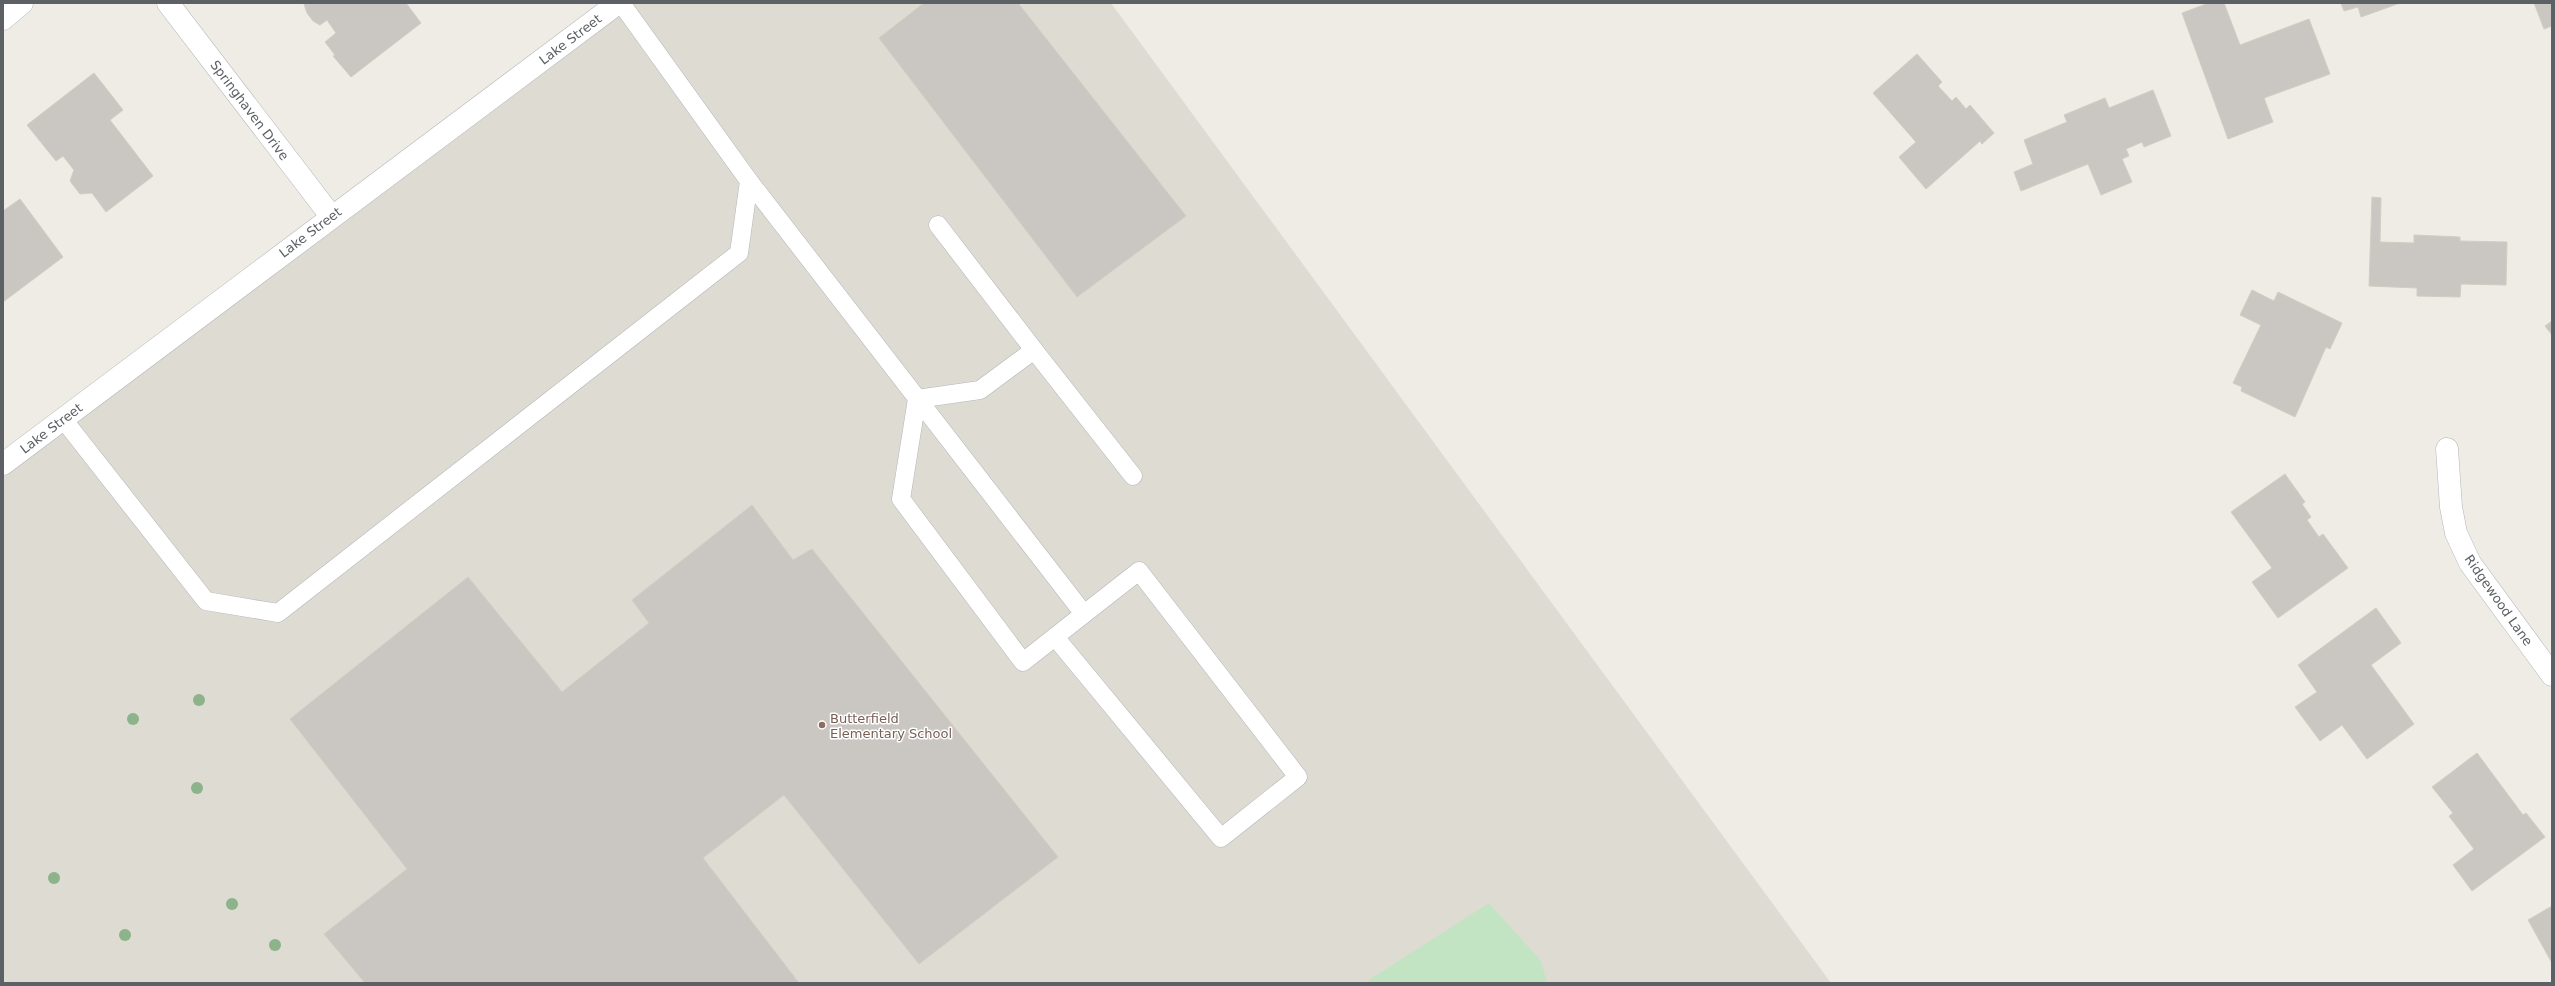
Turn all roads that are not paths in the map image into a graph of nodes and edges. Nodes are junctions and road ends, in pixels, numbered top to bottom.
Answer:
1 (22, 3) edge
2 (168, 3) edge
3 (618, 3) edge
4 (621, 3) edge
5 (3, 19) edge
6 (749, 181) junction
7 (331, 216) junction
8 (938, 225) dead end
9 (1034, 350) junction
10 (917, 399) junction
11 (63, 419) junction
12 (2447, 449) dead end
13 (3, 464) edge
14 (1133, 476) dead end
15 (1084, 614) junction
16 (1055, 637) junction
17 (2552, 675) edge

1 - 5 street
2 - 7 street, Springhaven Drive
3 - 7 street, Lake Street
4 - 6 lane
6 - 10 lane
6 - 11 lane
7 - 11 street, Lake Street
8 - 9 lane
9 - 10 lane
9 - 14 lane
10 - 15 lane
10 - 16 lane
11 - 13 street, Lake Street
12 - 17 street, Ridgewood Lane
15 - 16 lane
15 - 16 lane

